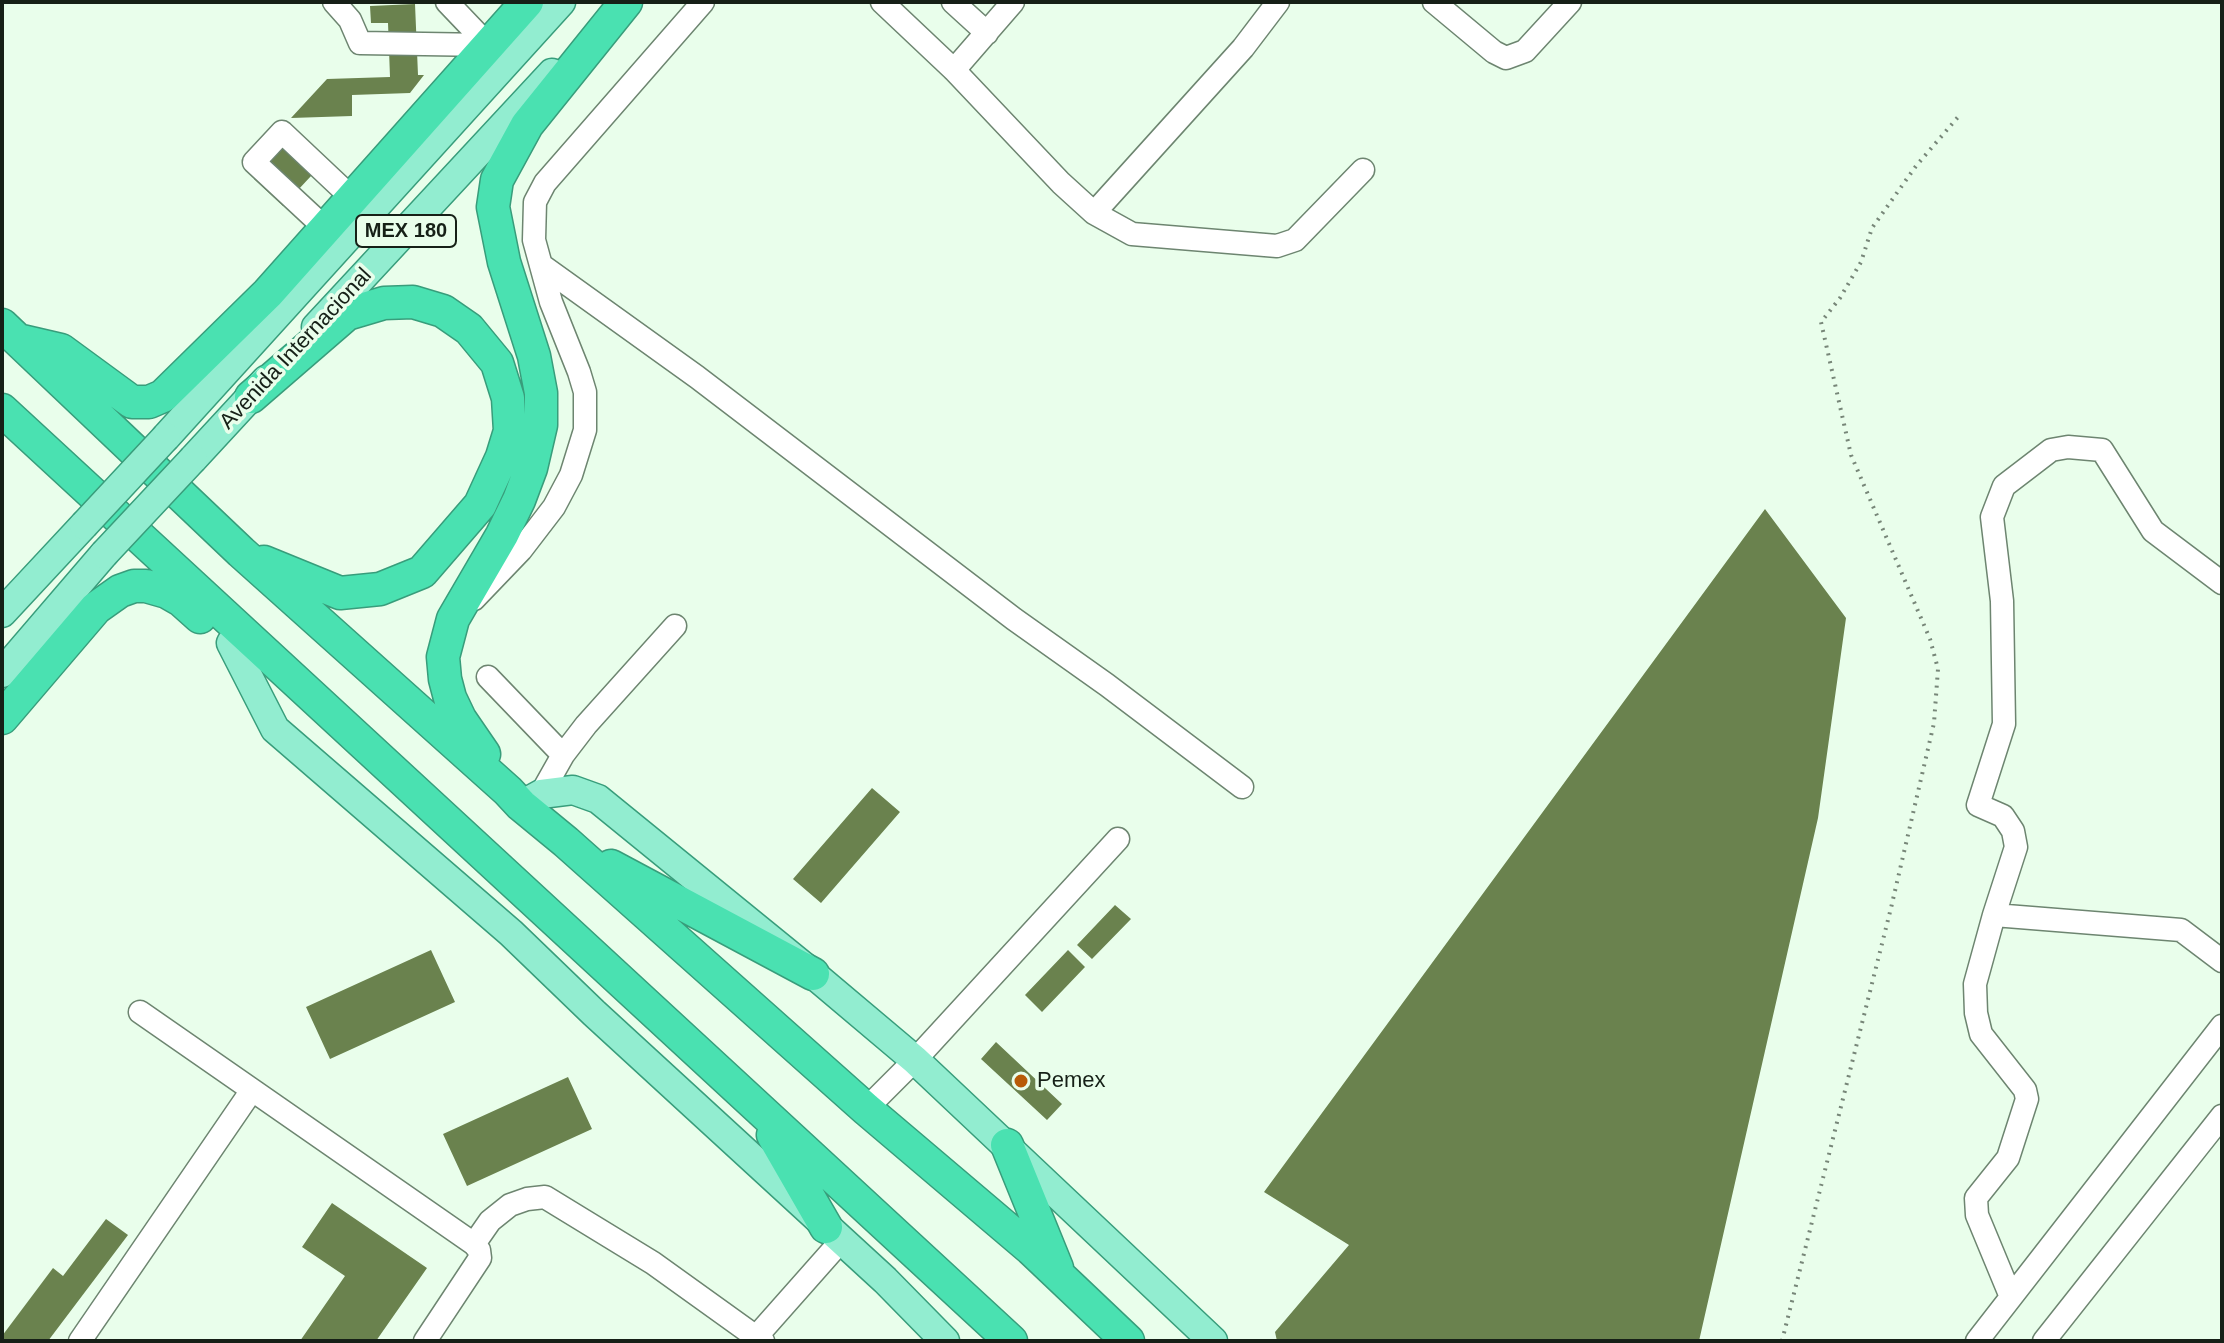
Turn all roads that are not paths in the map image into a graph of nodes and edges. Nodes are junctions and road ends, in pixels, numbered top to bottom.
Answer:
1 (334, 2) edge
2 (447, 2) edge
3 (527, 2) edge
4 (561, 2) edge
5 (618, 2) edge
6 (626, 2) edge
7 (703, 2) edge
8 (882, 2) edge
9 (953, 2) edge
10 (1013, 2) edge
11 (1278, 2) edge
12 (1434, 2) edge
13 (1570, 2) edge
14 (987, 33) junction
15 (488, 45) junction
16 (954, 70) junction
17 (1363, 170) dead end
18 (352, 198) junction
19 (1094, 213) junction
20 (325, 228) junction
21 (541, 265) junction
22 (9, 332) edge
23 (251, 397) junction
24 (3, 412) edge
25 (241, 552) junction
26 (2222, 583) edge
27 (2, 613) edge
28 (453, 619) junction
29 (675, 626) dead end
30 (231, 643) junction
31 (2, 673) edge
32 (488, 677) dead end
33 (2, 718) edge
34 (354, 734) junction
35 (563, 755) junction
36 (1242, 787) dead end
37 (524, 797) junction
38 (1118, 839) dead end
39 (566, 842) junction
40 (1994, 915) junction
41 (2222, 961) edge
42 (813, 974) junction
43 (140, 1012) dead end
44 (2222, 1026) edge
45 (915, 1060) junction
46 (252, 1090) junction
47 (757, 1108) junction
48 (866, 1109) junction
49 (2222, 1116) edge
50 (1007, 1145) junction
51 (834, 1234) junction
52 (474, 1244) junction
53 (1061, 1278) junction
54 (2011, 1297) junction
55 (760, 1339) edge
56 (80, 1341) edge
57 (425, 1341) edge
58 (945, 1341) edge
59 (1011, 1341) edge
60 (1128, 1341) edge
61 (1213, 1341) edge
62 (1977, 1341) edge
63 (2044, 1341) edge

1 - 15 street
2 - 15 street
3 - 15 highway
4 - 27 main road, Avenida Internacional / MEX 180, bridge
5 - 23 main road, Avenida Internacional / MEX 180
6 - 28 highway
7 - 21 street
8 - 16 street
9 - 14 street
10 - 14 street
11 - 19 street
12 - 13 street
14 - 16 street
15 - 18 highway
16 - 19 street
17 - 19 street
18 - 20 highway
18 - 20 street
20 - 22 highway
21 - 28 street
21 - 36 street
22 - 25 highway
23 - 25 highway
23 - 31 main road, Avenida Internacional / MEX 180, bridge
24 - 34 highway
25 - 37 highway
26 - 40 street
28 - 37 highway
29 - 35 street
30 - 33 highway
30 - 34 highway
30 - 51 main road
32 - 35 street
34 - 47 highway
35 - 37 street
37 - 39 highway
37 - 42 main road
38 - 45 street
39 - 42 highway
39 - 48 highway
40 - 41 street
40 - 54 street
42 - 45 main road
43 - 46 street
44 - 54 street
45 - 48 street
45 - 50 main road
46 - 52 street
46 - 56 street
47 - 51 highway
47 - 59 highway
48 - 53 highway
49 - 63 street
50 - 53 highway
50 - 61 main road
51 - 55 street
51 - 58 main road
52 - 55 street
52 - 57 street
53 - 60 highway
54 - 62 street

